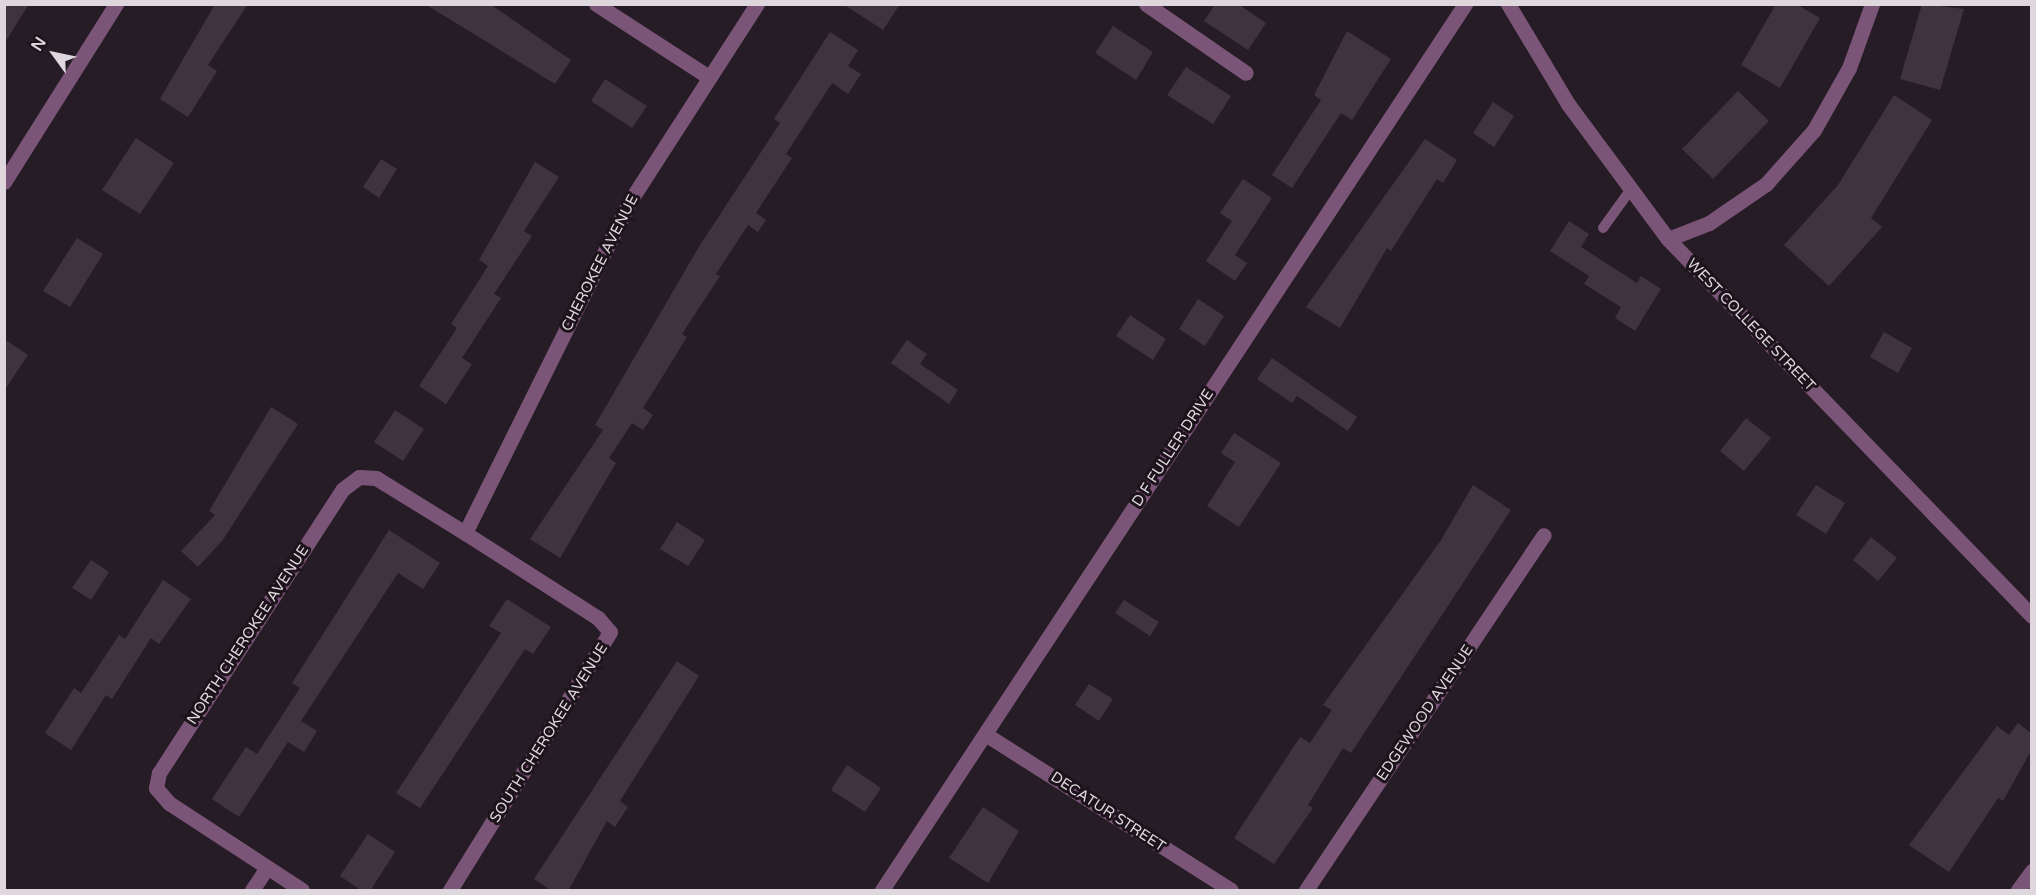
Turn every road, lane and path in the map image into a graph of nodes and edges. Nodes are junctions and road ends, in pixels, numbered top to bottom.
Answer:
1 (116, 4) edge
2 (596, 4) edge
3 (757, 4) edge
4 (1146, 4) edge
5 (1465, 4) edge
6 (1508, 4) edge
7 (1872, 4) edge
8 (1246, 73) dead end
9 (710, 77) junction
10 (4, 182) edge
11 (1632, 189) junction
12 (1603, 228) dead end
13 (1668, 239) junction
14 (465, 533) junction
15 (1544, 535) dead end
16 (2031, 615) edge
17 (985, 734) junction
18 (267, 868) junction
19 (2031, 871) edge
20 (252, 891) edge
21 (302, 891) edge
22 (450, 891) edge
23 (882, 891) edge
24 (1231, 891) edge
25 (1306, 891) edge
26 (2018, 891) edge

1 - 10 street
2 - 9 street
3 - 9 street, CHEROKEE AVENUE
4 - 8 street
5 - 17 street, D F FULLER DRIVE
6 - 11 street, WEST COLLEGE STREET
7 - 13 street
9 - 14 street, CHEROKEE AVENUE
11 - 12 lane
11 - 13 street, WEST COLLEGE STREET
13 - 16 street, WEST COLLEGE STREET
14 - 18 street, NORTH CHEROKEE AVENUE
14 - 22 street, SOUTH CHEROKEE AVENUE
15 - 25 street, EDGEWOOD AVENUE
17 - 23 street, D F FULLER DRIVE
17 - 24 street, DECATUR STREET
18 - 20 street
18 - 21 street
19 - 26 street

